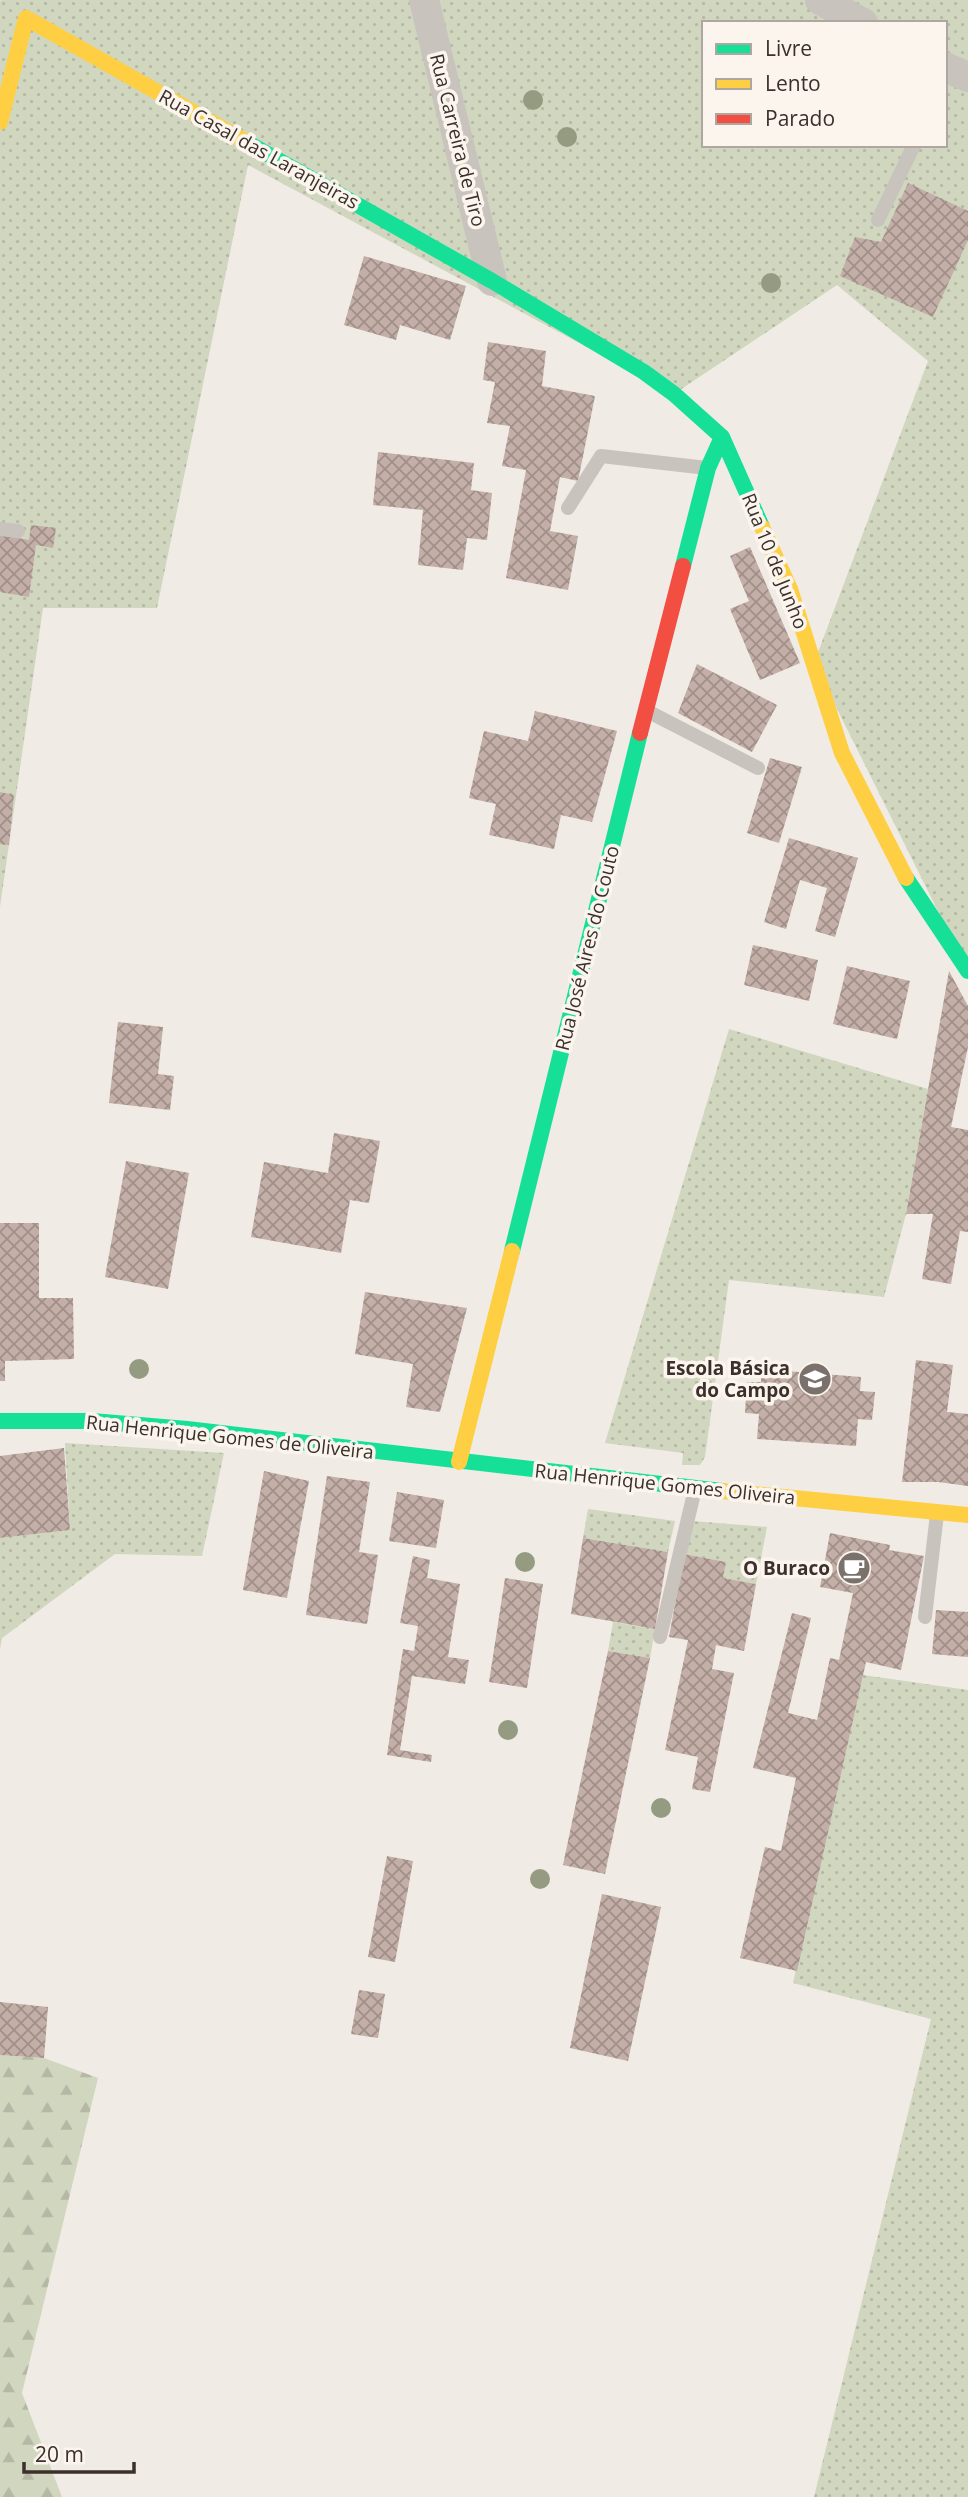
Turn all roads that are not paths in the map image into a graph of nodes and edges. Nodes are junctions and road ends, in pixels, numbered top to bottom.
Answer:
1 (424, 0) edge
2 (0, 122) edge
3 (913, 147) edge
4 (878, 220) dead end
5 (492, 281) junction
6 (722, 437) junction
7 (708, 468) junction
8 (568, 508) dead end
9 (0, 529) edge
10 (18, 531) dead end
11 (646, 711) junction
12 (758, 768) dead end
13 (968, 971) edge
14 (0, 1421) edge
15 (459, 1461) junction
16 (695, 1487) junction
17 (937, 1512) junction
18 (968, 1515) edge
19 (925, 1617) dead end
20 (660, 1637) dead end

1 - 5 street, Rua Carreira de Tiro
2 - 5 street, Rua Casal das Laranjeiras
3 - 4 lane
5 - 6 street, Rua 10 de Junho
6 - 7 street, Rua José Aires do Couto
6 - 13 street, Rua 10 de Junho
7 - 8 lane
7 - 11 street, Rua José Aires do Couto
9 - 10 lane
11 - 12 lane
11 - 15 street, Rua José Aires do Couto
14 - 15 street, Rua Henrique Gomes de Oliveira
15 - 16 street, Rua Henrique Gomes Oliveira
16 - 17 street, Rua Henrique Gomes Oliveira
16 - 20 lane
17 - 18 street
17 - 19 lane

